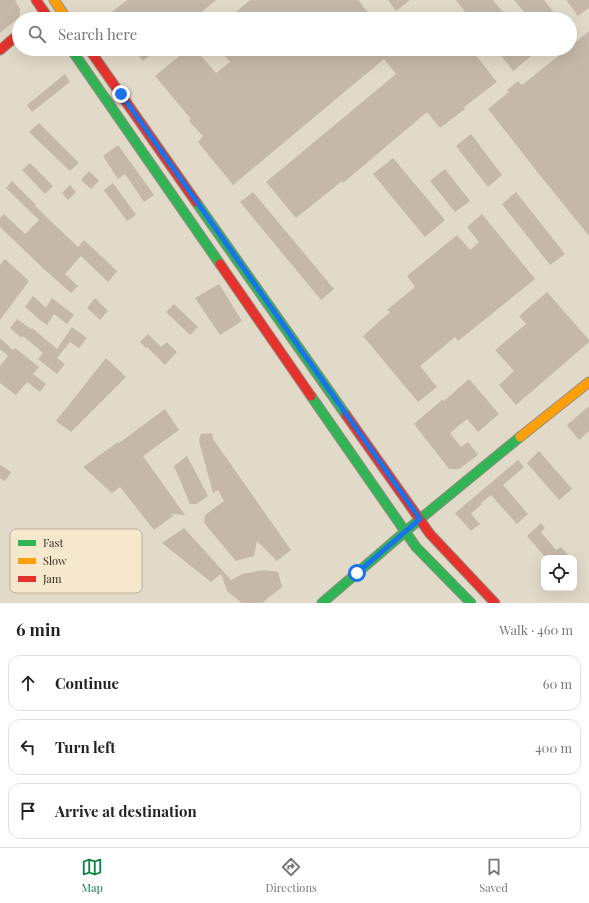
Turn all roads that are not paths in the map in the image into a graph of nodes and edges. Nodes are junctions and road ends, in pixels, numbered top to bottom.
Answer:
1 (36, 0) edge
2 (54, 0) edge
3 (44, 12) edge
4 (63, 12) edge
5 (12, 40) edge
6 (0, 50) edge
7 (76, 56) edge
8 (94, 56) edge
9 (589, 382) edge
10 (420, 519) junction
11 (406, 531) junction
12 (322, 603) edge
13 (471, 603) edge
14 (495, 603) edge

1 - 3 main road
2 - 4 main road
5 - 6 main road
7 - 11 main road
8 - 10 main road
9 - 10 main road
10 - 11 main road
10 - 14 main road
11 - 12 main road
11 - 13 main road

